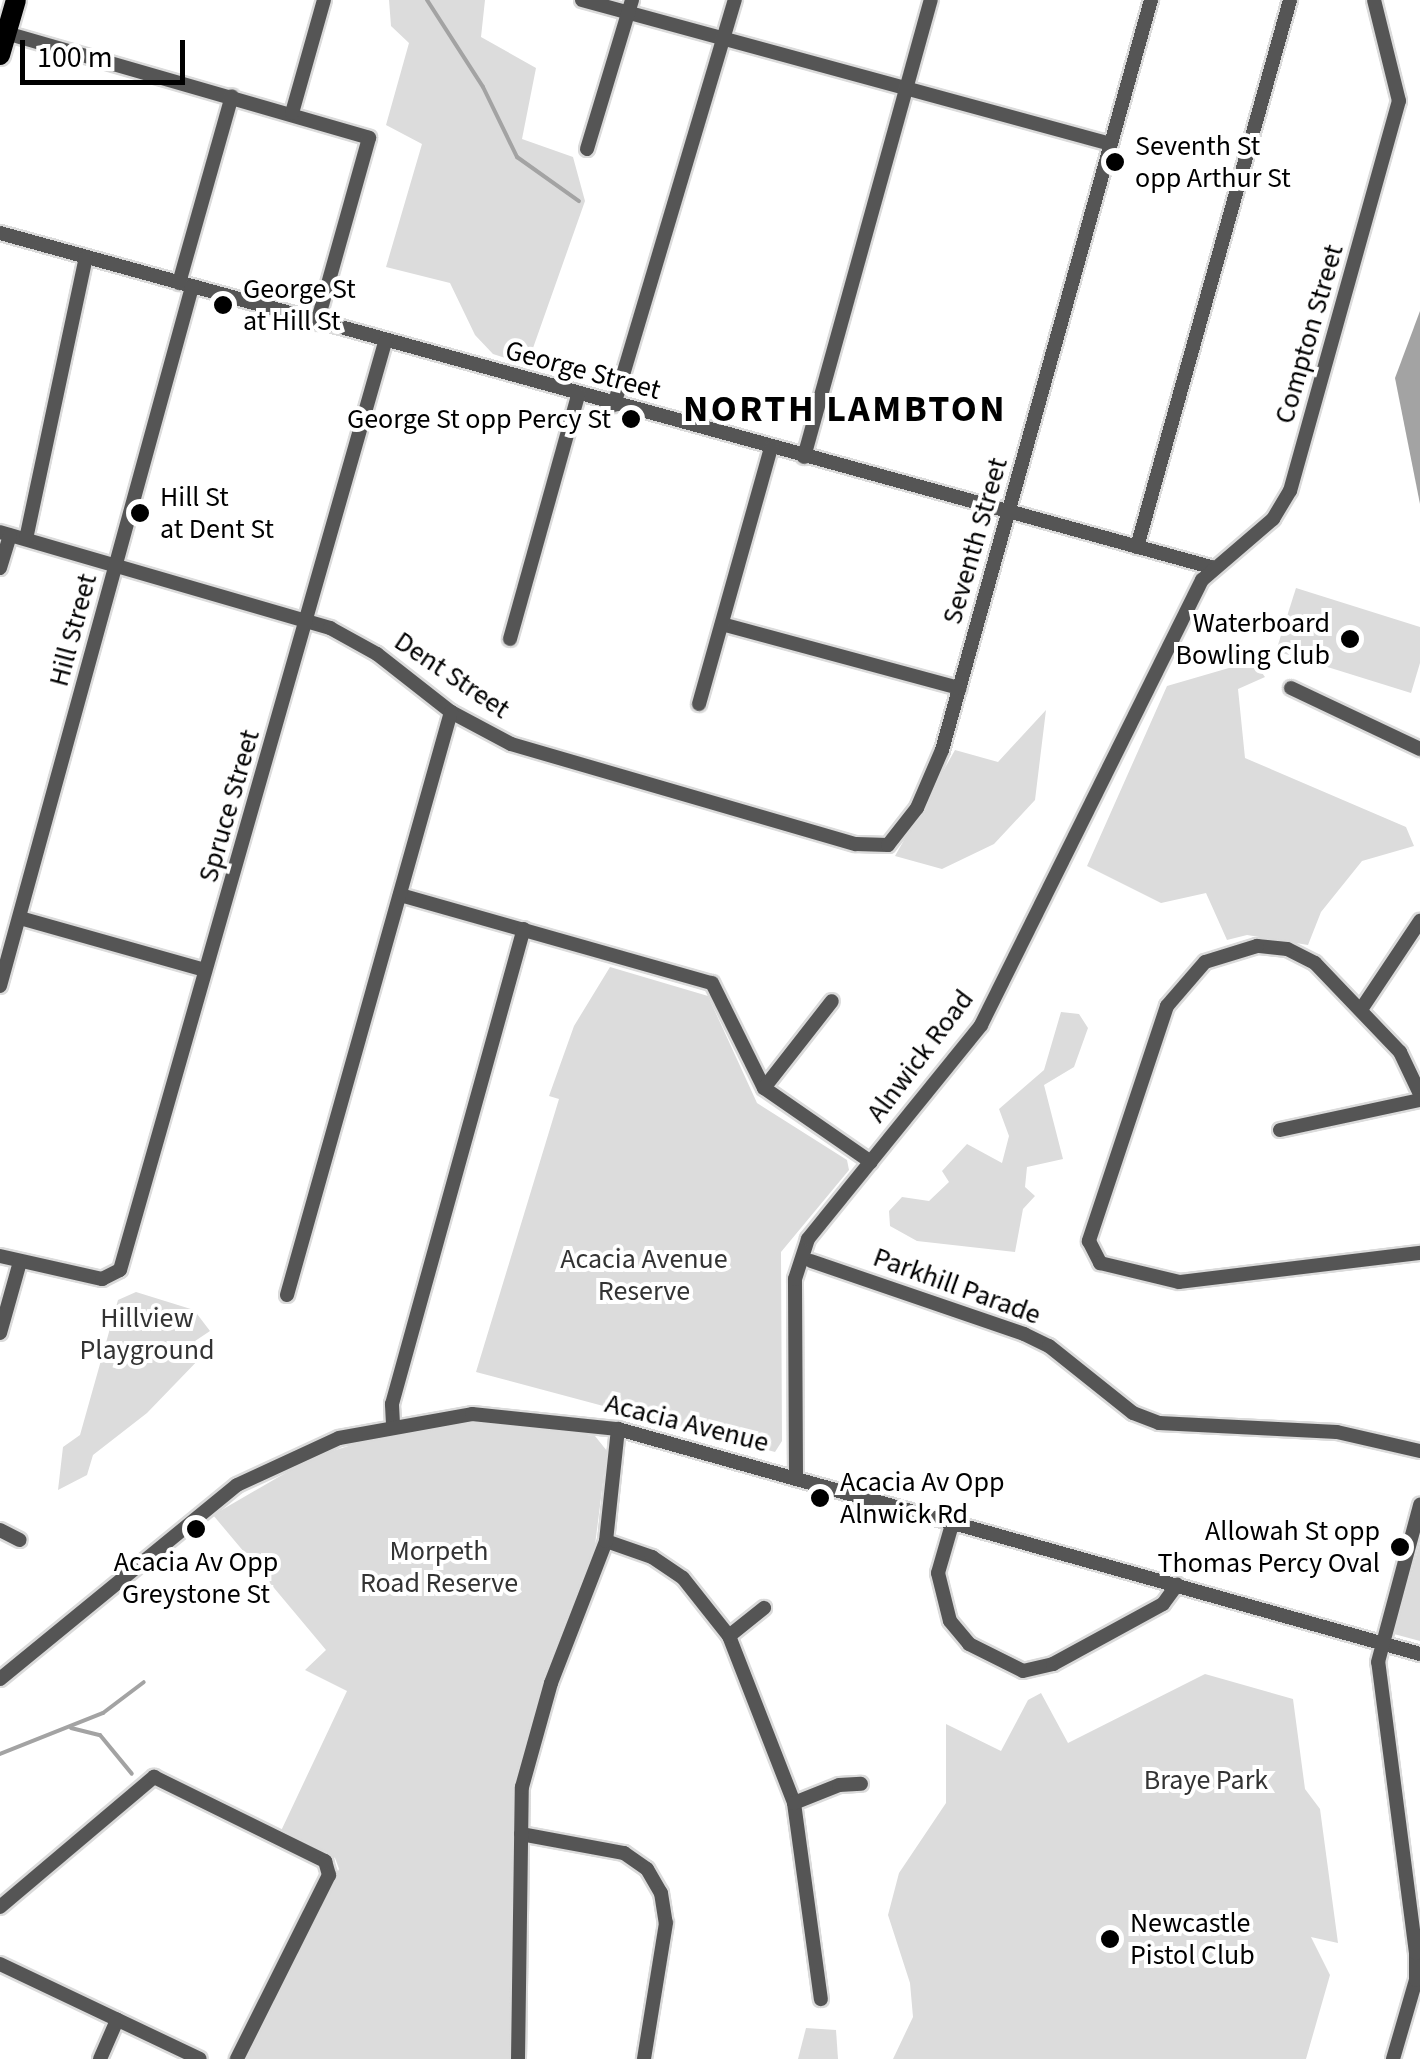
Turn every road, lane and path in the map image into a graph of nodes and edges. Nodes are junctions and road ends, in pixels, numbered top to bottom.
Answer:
1 (16, 0) edge
2 (324, 0) edge
3 (582, 0) edge
4 (735, 0) edge
5 (931, 0) edge
6 (1152, 0) edge
7 (1290, 0) edge
8 (1374, 0) edge
9 (630, 7) edge
10 (6, 32) junction
11 (724, 38) junction
12 (0, 55) edge
13 (906, 87) junction
14 (232, 96) junction
15 (292, 113) junction
16 (1111, 144) junction
17 (587, 149) dead end
18 (0, 234) edge
19 (86, 257) junction
20 (185, 285) junction
21 (317, 323) junction
22 (385, 342) junction
23 (578, 395) junction
24 (614, 405) junction
25 (770, 448) junction
26 (804, 457) junction
27 (1009, 513) junction
28 (5, 534) edge
29 (26, 540) junction
30 (1137, 546) junction
31 (115, 565) junction
32 (0, 568) edge
33 (1211, 568) junction
34 (307, 619) junction
35 (722, 624) junction
36 (510, 639) dead end
37 (960, 688) junction
38 (1291, 688) dead end
39 (699, 704) dead end
40 (451, 712) junction
41 (1420, 749) edge
42 (880, 848) joint
43 (400, 895) junction
44 (20, 918) junction
45 (1420, 921) edge
46 (524, 929) junction
47 (205, 970) junction
48 (1, 976) edge
49 (832, 1001) dead end
50 (1362, 1008) junction
51 (764, 1088) junction
52 (1420, 1097) edge
53 (1280, 1130) dead end
54 (871, 1162) junction
55 (1420, 1253) edge
56 (0, 1256) edge
57 (811, 1261) dead end
58 (20, 1262) junction
59 (287, 1295) dead end
60 (0, 1333) edge
61 (392, 1424) junction
62 (618, 1429) junction
63 (1420, 1451) edge
64 (796, 1476) junction
65 (1420, 1505) edge
66 (953, 1521) junction
67 (0, 1530) edge
68 (20, 1540) dead end
69 (606, 1542) junction
70 (1178, 1585) junction
71 (764, 1608) dead end
72 (730, 1636) junction
73 (1382, 1643) junction
74 (1420, 1654) edge
75 (0, 1679) edge
76 (861, 1784) dead end
77 (794, 1803) junction
78 (521, 1834) junction
79 (0, 1907) edge
80 (0, 1964) edge
81 (1418, 1980) edge
82 (821, 1999) dead end
83 (117, 2020) junction
84 (100, 2059) edge
85 (200, 2059) edge
86 (237, 2059) edge
87 (518, 2059) edge
88 (644, 2059) edge
89 (1393, 2059) edge

1 - 10 highway
2 - 15 street
3 - 9 street
4 - 11 street
5 - 13 street
6 - 16 street, Seventh Street
7 - 30 street
8 - 33 street, Compton Street
9 - 11 street
9 - 17 street
10 - 12 highway
10 - 14 street
11 - 13 street
11 - 24 street
13 - 16 street
13 - 26 street
14 - 15 street
14 - 20 street, Hill Street
15 - 21 street
16 - 27 street, Seventh Street
18 - 19 street, George Street
19 - 20 street, George Street
19 - 29 street
20 - 21 street, George Street
20 - 31 street, Hill Street
21 - 22 street, George Street
22 - 23 street, George Street
22 - 34 street, Spruce Street
23 - 24 street, George Street
23 - 36 street
24 - 25 street, George Street
25 - 26 street, George Street
25 - 35 street
26 - 27 street, George Street
27 - 30 street, George Street
27 - 37 street, Seventh Street
28 - 29 street, Dent Street
28 - 32 street
29 - 31 street, Dent Street
30 - 33 street, George Street
31 - 34 street, Dent Street
31 - 44 street, Hill Street
33 - 54 street, Alnwick Road
34 - 40 street, Dent Street
34 - 47 street, Spruce Street
35 - 37 street
35 - 39 street
37 - 42 street, Seventh Street
38 - 41 street
40 - 42 street, Dent Street
40 - 43 street
43 - 46 street
43 - 59 street
44 - 47 street
44 - 48 street, Hill Street
45 - 50 street
46 - 51 street
46 - 61 street
47 - 58 street, Spruce Street
49 - 51 street
50 - 52 street
50 - 55 street
51 - 54 street
52 - 53 street
54 - 64 street, Alnwick Road
56 - 58 street
57 - 63 street, Parkhill Parade
58 - 60 street
61 - 62 street, Acacia Avenue
61 - 75 street, Acacia Avenue
62 - 64 street, Acacia Avenue
62 - 69 street
64 - 66 street, Acacia Avenue
65 - 73 street
66 - 70 street, Acacia Avenue
66 - 70 street
67 - 68 street
69 - 72 street
69 - 78 street
70 - 73 street, Acacia Avenue
71 - 72 street
72 - 77 street
73 - 74 street, Acacia Avenue
73 - 81 street
76 - 77 street
77 - 82 street
78 - 87 street
78 - 88 street
79 - 86 street
80 - 83 street
81 - 89 street
83 - 84 street
83 - 85 street

